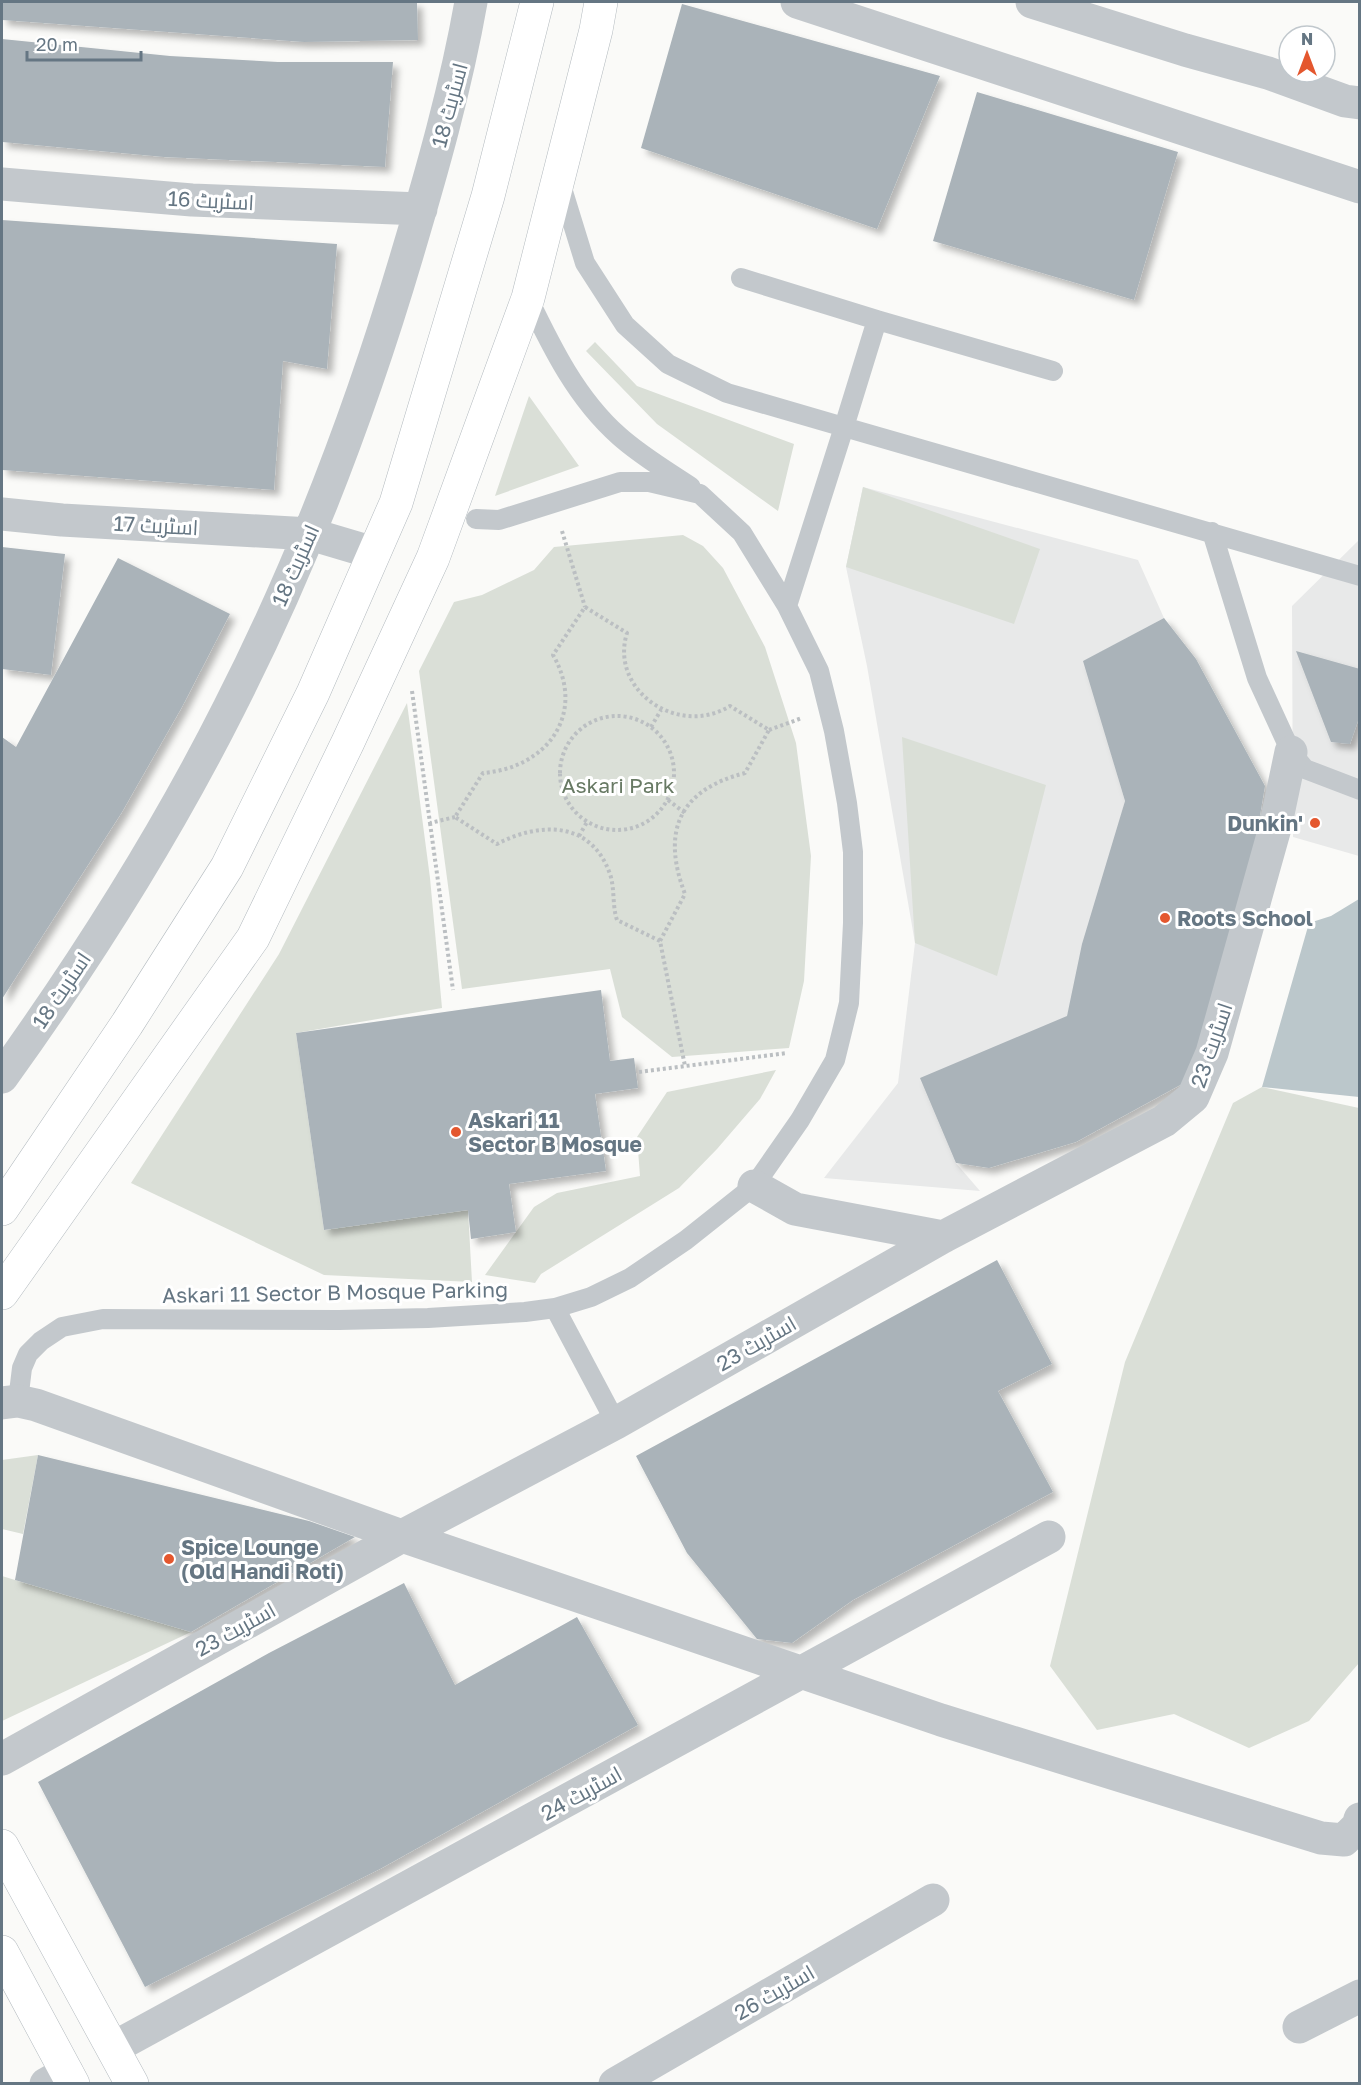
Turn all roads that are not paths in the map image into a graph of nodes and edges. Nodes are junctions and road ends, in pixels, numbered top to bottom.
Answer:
1 (471, 2) edge
2 (537, 2) edge
3 (601, 2) edge
4 (797, 2) edge
5 (1032, 2) edge
6 (1359, 103) edge
7 (558, 177) junction
8 (2, 184) edge
9 (1359, 187) edge
10 (421, 209) junction
11 (741, 278) dead end
12 (528, 298) junction
13 (877, 320) junction
14 (1053, 371) dead end
15 (844, 427) junction
16 (700, 494) junction
17 (2, 514) edge
18 (476, 519) dead end
19 (1212, 532) junction
20 (310, 534) junction
21 (374, 553) junction
22 (1359, 576) edge
23 (787, 606) junction
24 (1291, 753) junction
25 (1359, 790) edge
26 (2, 1077) edge
27 (754, 1186) junction
28 (2, 1209) edge
29 (943, 1237) junction
30 (2, 1293) edge
31 (555, 1308) junction
32 (10, 1402) edge
33 (616, 1423) junction
34 (402, 1536) junction
35 (1049, 1538) dead end
36 (805, 1671) junction
37 (2, 1759) edge
38 (1359, 1820) edge
39 (2, 1846) edge
40 (933, 1900) dead end
41 (2, 1952) edge
42 (1359, 1996) edge
43 (1299, 2027) dead end
44 (113, 2048) junction
45 (62, 2080) edge
46 (132, 2084) edge
47 (615, 2084) edge

1 - 10 street, اسٹریٹ 18
2 - 21 street
3 - 7 street
4 - 9 street
5 - 6 street
7 - 12 street
7 - 15 lane
8 - 10 street, اسٹریٹ 16
10 - 20 street, اسٹریٹ 18
11 - 13 lane
12 - 16 lane
12 - 30 street
13 - 14 lane
13 - 15 lane
15 - 19 lane
15 - 23 lane
16 - 18 lane, Askari 11 Sector B Mosque Parking
16 - 23 lane, Askari 11 Sector B Mosque Parking
17 - 20 street, اسٹریٹ 17
19 - 22 lane
19 - 24 lane
20 - 21 street, اسٹریٹ 17
20 - 26 street, اسٹریٹ 18
21 - 28 street
23 - 27 lane, Askari 11 Sector B Mosque Parking
24 - 25 lane
24 - 29 street, اسٹریٹ 23
27 - 29 street
27 - 31 lane, Askari 11 Sector B Mosque Parking
29 - 33 street, اسٹریٹ 23
31 - 32 lane, Askari 11 Sector B Mosque Parking
31 - 33 lane
32 - 34 street
33 - 34 street, اسٹریٹ 23
34 - 36 street
34 - 37 street, اسٹریٹ 23
35 - 36 street, اسٹریٹ 24
36 - 38 street
36 - 44 street, اسٹریٹ 24
39 - 44 street
40 - 47 street, اسٹریٹ 26
41 - 45 street
42 - 43 street
44 - 46 street

